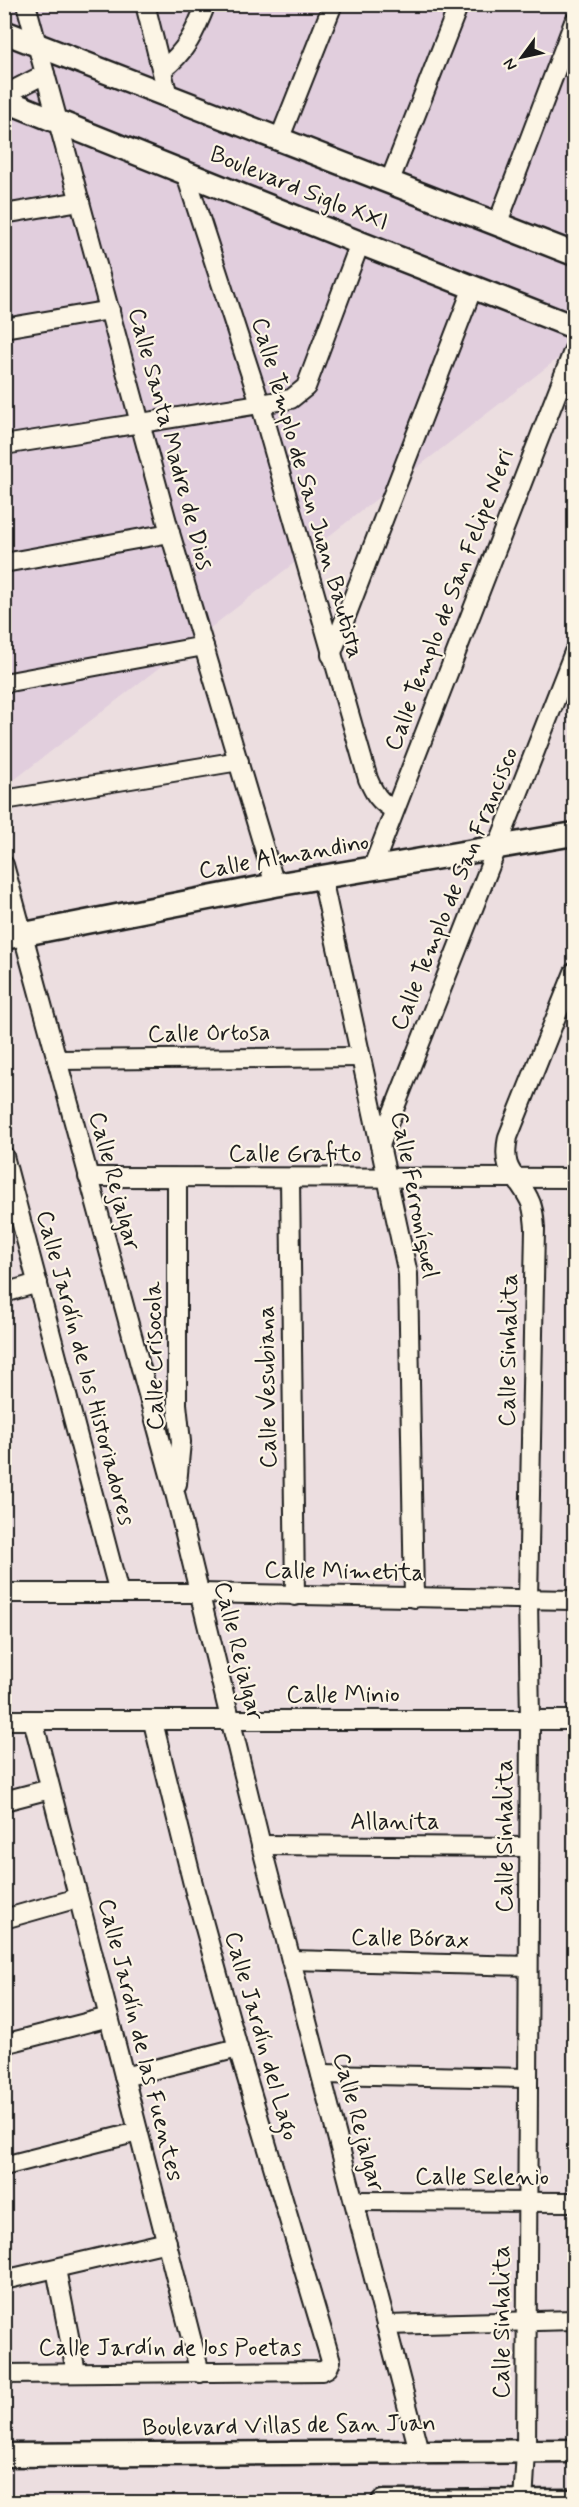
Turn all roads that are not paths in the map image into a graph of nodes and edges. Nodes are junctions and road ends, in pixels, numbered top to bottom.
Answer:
1 (26, 4) edge
2 (145, 4) edge
3 (206, 4) edge
4 (333, 4) edge
5 (459, 4) edge
6 (574, 22) edge
7 (4, 32) edge
8 (37, 45) junction
9 (162, 70) junction
10 (45, 74) junction
11 (168, 96) junction
12 (4, 98) edge
13 (58, 121) junction
14 (279, 140) junction
15 (185, 172) junction
16 (389, 183) junction
17 (80, 201) junction
18 (4, 214) edge
19 (497, 225) junction
20 (360, 243) junction
21 (574, 254) edge
22 (473, 287) junction
23 (110, 310) junction
24 (574, 327) edge
25 (4, 328) edge
26 (574, 349) edge
27 (261, 406) junction
28 (141, 424) junction
29 (4, 445) edge
30 (170, 533) junction
31 (4, 563) edge
32 (204, 645) junction
33 (574, 652) edge
34 (331, 655) junction
35 (4, 683) edge
36 (239, 761) junction
37 (4, 800) edge
38 (393, 809) junction
39 (574, 834) edge
40 (498, 848) junction
41 (4, 865) edge
42 (372, 869) junction
43 (322, 878) junction
44 (274, 885) junction
45 (14, 936) edge
46 (574, 972) edge
47 (361, 1057) junction
48 (57, 1060) junction
49 (380, 1145) junction
50 (4, 1156) edge
51 (88, 1177) junction
52 (177, 1178) junction
53 (387, 1178) junction
54 (513, 1178) junction
55 (290, 1179) junction
56 (574, 1179) edge
57 (38, 1283) junction
58 (4, 1293) edge
59 (176, 1497) junction
60 (4, 1593) edge
61 (119, 1593) junction
62 (199, 1593) junction
63 (295, 1596) junction
64 (414, 1598) junction
65 (528, 1600) junction
66 (574, 1600) edge
67 (530, 1719) junction
68 (4, 1720) edge
69 (33, 1720) junction
70 (231, 1720) junction
71 (574, 1720) edge
72 (153, 1722) junction
73 (50, 1789) junction
74 (4, 1801) edge
75 (261, 1845) junction
76 (529, 1847) junction
77 (78, 1898) junction
78 (4, 1919) edge
79 (291, 1960) junction
80 (528, 1966) junction
81 (109, 2017) junction
82 (4, 2044) edge
83 (238, 2048) junction
84 (321, 2074) junction
85 (124, 2077) junction
86 (526, 2078) junction
87 (138, 2132) junction
88 (4, 2166) edge
89 (354, 2201) junction
90 (527, 2201) junction
91 (574, 2202) edge
92 (166, 2242) junction
93 (57, 2269) junction
94 (4, 2280) edge
95 (525, 2320) junction
96 (574, 2320) edge
97 (386, 2325) junction
98 (331, 2361) joint
99 (76, 2372) junction
100 (200, 2373) junction
101 (4, 2374) edge
102 (419, 2451) junction
103 (574, 2451) edge
104 (526, 2452) junction
105 (4, 2455) edge
106 (574, 2501) edge
107 (383, 2502) edge
108 (523, 2502) edge

1 - 8 street, Calle Santa Madre de Dios
2 - 9 street
3 - 9 street
4 - 14 street
5 - 16 street
6 - 19 street
7 - 8 street, Boulevard Siglo XXI
8 - 10 street, Calle Santa Madre de Dios
8 - 11 street, Boulevard Siglo XXI
9 - 11 street
10 - 12 street
10 - 13 street, Calle Santa Madre de Dios
11 - 14 street, Boulevard Siglo XXI
12 - 13 street, Boulevard Siglo XXI
13 - 15 street, Boulevard Siglo XXI
13 - 17 street, Calle Santa Madre de Dios
14 - 16 street, Boulevard Siglo XXI
15 - 20 street, Boulevard Siglo XXI
15 - 27 street, Calle Templo de San Juan Bautista
16 - 19 street, Boulevard Siglo XXI
17 - 18 street
17 - 23 street, Calle Santa Madre de Dios
19 - 21 street, Boulevard Siglo XXI
20 - 22 street, Boulevard Siglo XXI
20 - 27 street
22 - 24 street, Boulevard Siglo XXI
22 - 34 street
23 - 25 street
23 - 28 street, Calle Santa Madre de Dios
26 - 38 street, Calle Templo de San Felipe Neri
27 - 28 street
27 - 34 street, Calle Templo de San Juan Bautista
28 - 29 street
28 - 30 street, Calle Santa Madre de Dios
30 - 31 street
30 - 32 street, Calle Santa Madre de Dios
32 - 35 street
32 - 36 street, Calle Santa Madre de Dios
33 - 40 street, Calle Templo de San Francisco
34 - 38 street, Calle Templo de San Juan Bautista
36 - 37 street
36 - 44 street, Calle Santa Madre de Dios
38 - 42 street, Calle Templo de San Felipe Neri
39 - 40 street, Calle Almandino
40 - 42 street, Calle Almandino
40 - 49 street, Calle Templo de San Francisco
41 - 45 street, Calle Rejalgar
42 - 43 street, Calle Almandino
43 - 44 street, Calle Almandino
43 - 47 street, Calle Ferroníquel
44 - 45 street, Calle Almandino
45 - 48 street, Calle Rejalgar
46 - 54 street
47 - 48 street, Calle Ortosa
47 - 49 street, Calle Ferroníquel
48 - 51 street, Calle Rejalgar
49 - 53 street, Calle Ferroníquel
50 - 57 street, Calle Jardín de los Historiadores
51 - 52 street, Calle Grafito
51 - 59 street, Calle Rejalgar
52 - 55 street, Calle Grafito
52 - 59 street, Calle Crisocola
53 - 54 street, Calle Grafito
53 - 55 street, Calle Grafito
53 - 64 street, Calle Ferroníquel
54 - 56 street, Calle Grafito
54 - 65 street, Calle Sinhalita
55 - 63 street, Calle Vesubiana
57 - 58 street
57 - 61 street, Calle Jardín de los Historiadores
59 - 62 street, Calle Rejalgar
60 - 61 street, Calle Mimetita
61 - 62 street, Calle Mimetita
62 - 63 street, Calle Mimetita
62 - 70 street, Calle Rejalgar
63 - 64 street, Calle Mimetita
64 - 65 street, Calle Mimetita
65 - 66 street, Calle Mimetita
65 - 67 street, Calle Sinhalita
67 - 70 street, Calle Minio
67 - 71 street, Calle Minio
67 - 76 street, Calle Sinhalita
68 - 69 street, Calle Minio
69 - 72 street, Calle Minio
69 - 73 street, Calle Jardín de las Fuentes
70 - 72 street, Calle Minio
70 - 75 street, Calle Rejalgar
72 - 83 street, Calle Jardín del Lago
73 - 74 street
73 - 77 street, Calle Jardín de las Fuentes
75 - 76 street, Allanita
75 - 79 street, Calle Rejalgar
76 - 80 street, Calle Sinhalita
77 - 78 street
77 - 81 street, Calle Jardín de las Fuentes
79 - 80 street, Calle Bórax
79 - 84 street, Calle Rejalgar
80 - 86 street, Calle Sinhalita
81 - 82 street
81 - 85 street, Calle Jardín de las Fuentes
83 - 85 street
83 - 98 street, Calle Jardín del Lago
84 - 86 street
84 - 89 street, Calle Rejalgar
85 - 87 street, Calle Jardín de las Fuentes
86 - 90 street, Calle Sinhalita
87 - 88 street
87 - 92 street, Calle Jardín de las Fuentes
89 - 90 street, Calle Selenio
89 - 97 street, Calle Rejalgar
90 - 91 street, Calle Selenio
90 - 95 street, Calle Sinhalita
92 - 93 street
92 - 100 street, Calle Jardín de las Fuentes
93 - 94 street
93 - 99 street
95 - 96 street
95 - 97 street
95 - 104 street, Calle Sinhalita
97 - 102 street, Calle Rejalgar
98 - 100 street, Calle Jardín de los Poetas
99 - 100 street, Calle Jardín de los Poetas
99 - 101 street, Calle Jardín de los Poetas
102 - 104 street, Boulevard Villas de San Juan
102 - 105 street, Boulevard Villas de San Juan
103 - 104 street, Boulevard Villas de San Juan
104 - 108 street, Calle Sinhalita
106 - 108 street
107 - 108 street

